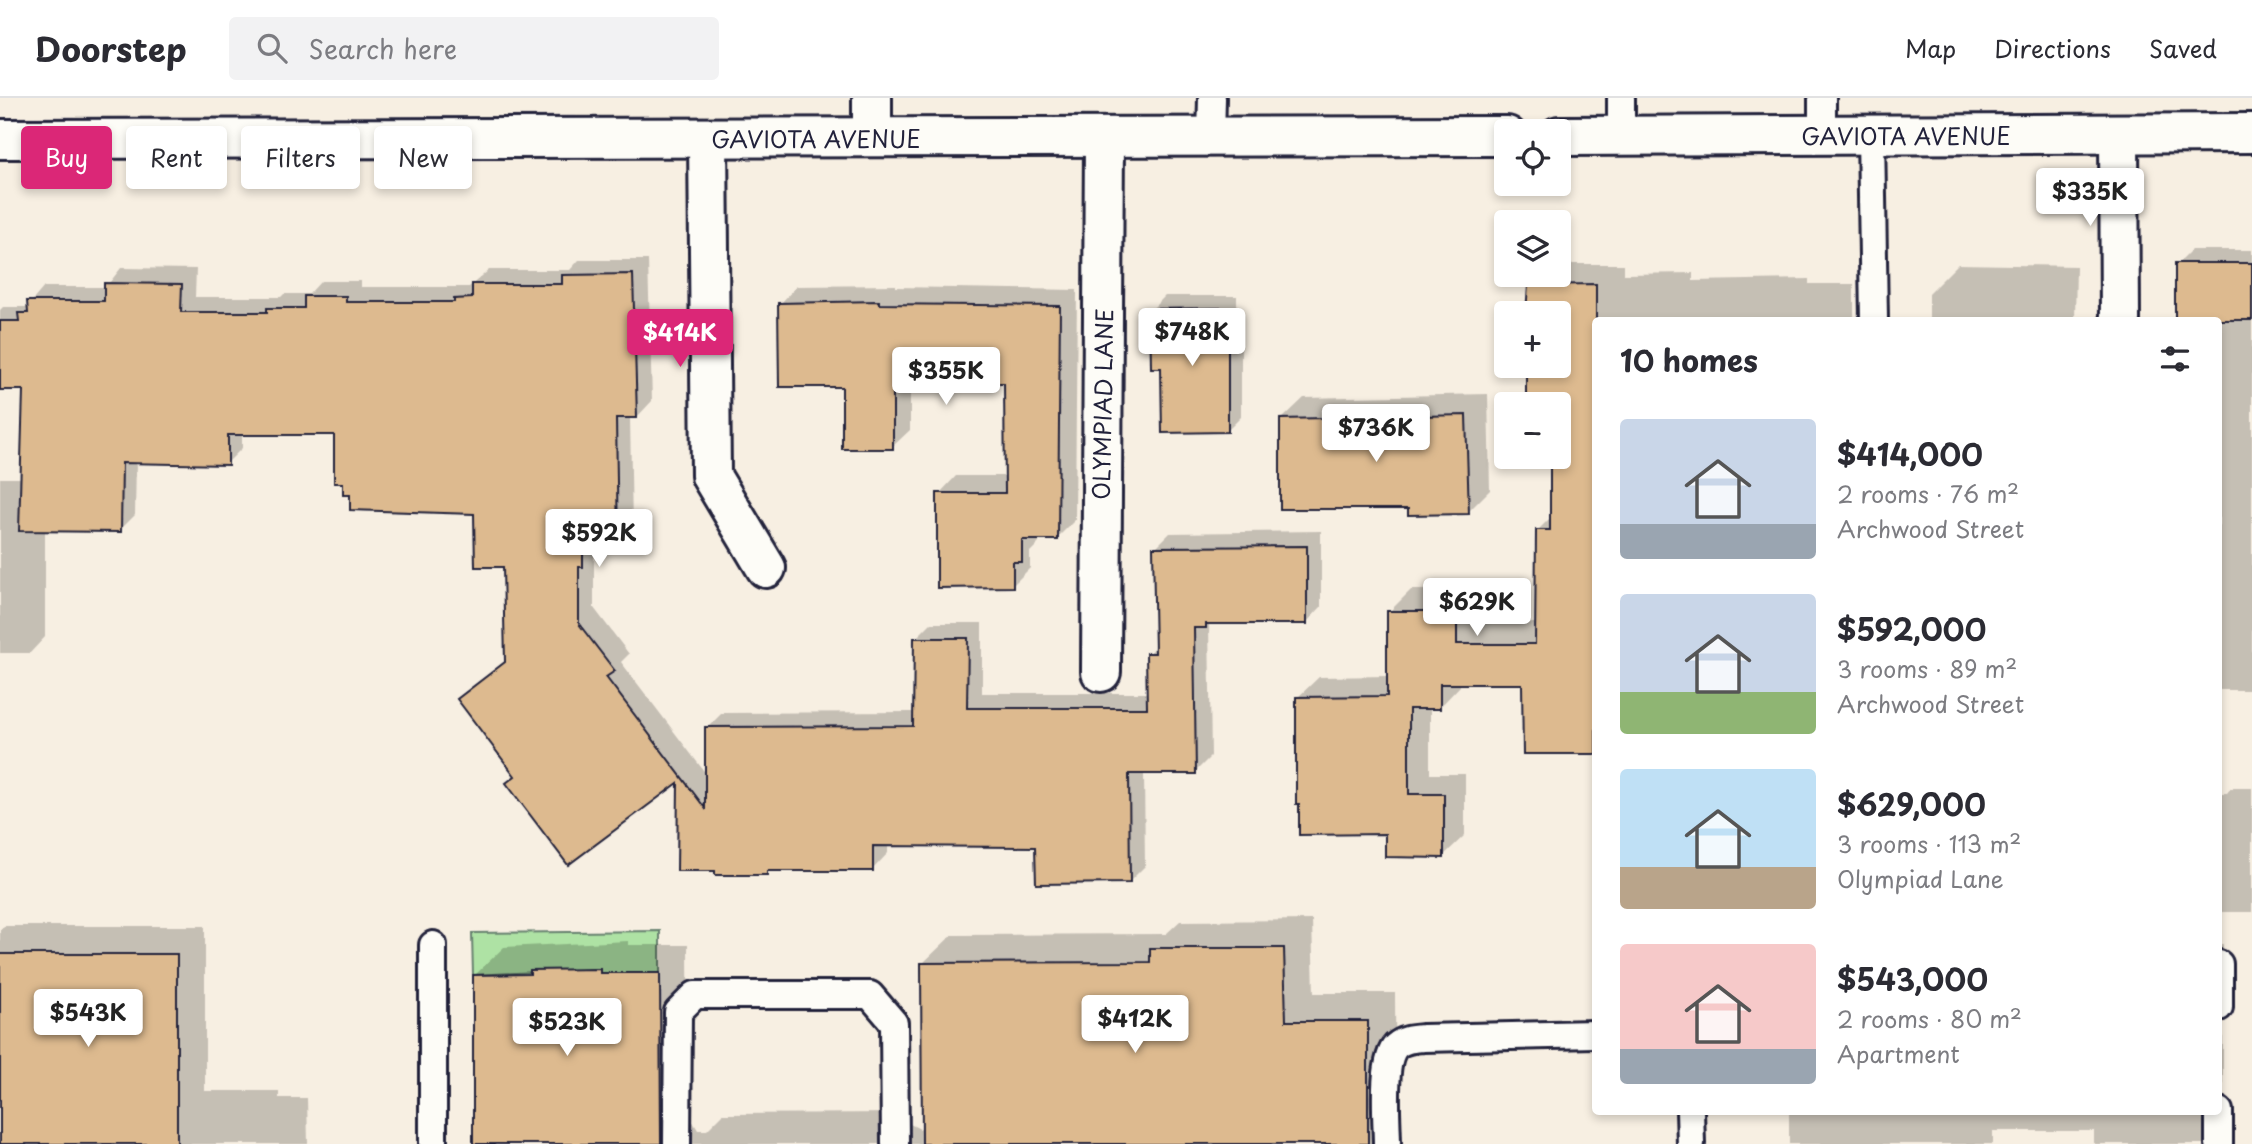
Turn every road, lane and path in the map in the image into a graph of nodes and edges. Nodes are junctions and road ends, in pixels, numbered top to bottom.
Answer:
1 (872, 98) edge
2 (1212, 98) edge
3 (1621, 117) edge
4 (1822, 117) edge
5 (1571, 132) edge
6 (2252, 133) edge
7 (1871, 134) junction
8 (2119, 134) junction
9 (1494, 136) edge
10 (872, 137) junction
11 (1104, 137) junction
12 (1212, 137) junction
13 (708, 138) junction
14 (0, 139) edge
15 (1874, 317) edge
16 (2120, 317) edge
17 (766, 568) dead end
18 (1101, 672) dead end
19 (433, 945) dead end
20 (1592, 1034) edge
21 (1690, 1115) edge
22 (2219, 1115) edge
23 (433, 1144) edge
24 (677, 1144) edge
25 (895, 1144) edge
26 (1387, 1144) edge
27 (1691, 1144) edge
28 (2219, 1144) edge

1 - 10 street
2 - 12 lane
3 - 4 street, GAVIOTA AVENUE
3 - 5 street, GAVIOTA AVENUE
4 - 7 street, GAVIOTA AVENUE
6 - 8 street, GAVIOTA AVENUE
7 - 8 street, GAVIOTA AVENUE
7 - 15 lane
8 - 16 street
9 - 12 street, GAVIOTA AVENUE
10 - 11 street, GAVIOTA AVENUE
10 - 13 street, GAVIOTA AVENUE
11 - 12 street, GAVIOTA AVENUE
11 - 18 street, OLYMPIAD LANE
13 - 14 street, GAVIOTA AVENUE
13 - 17 street
19 - 23 lane
20 - 26 lane
21 - 27 lane
22 - 28 lane
24 - 25 lane

